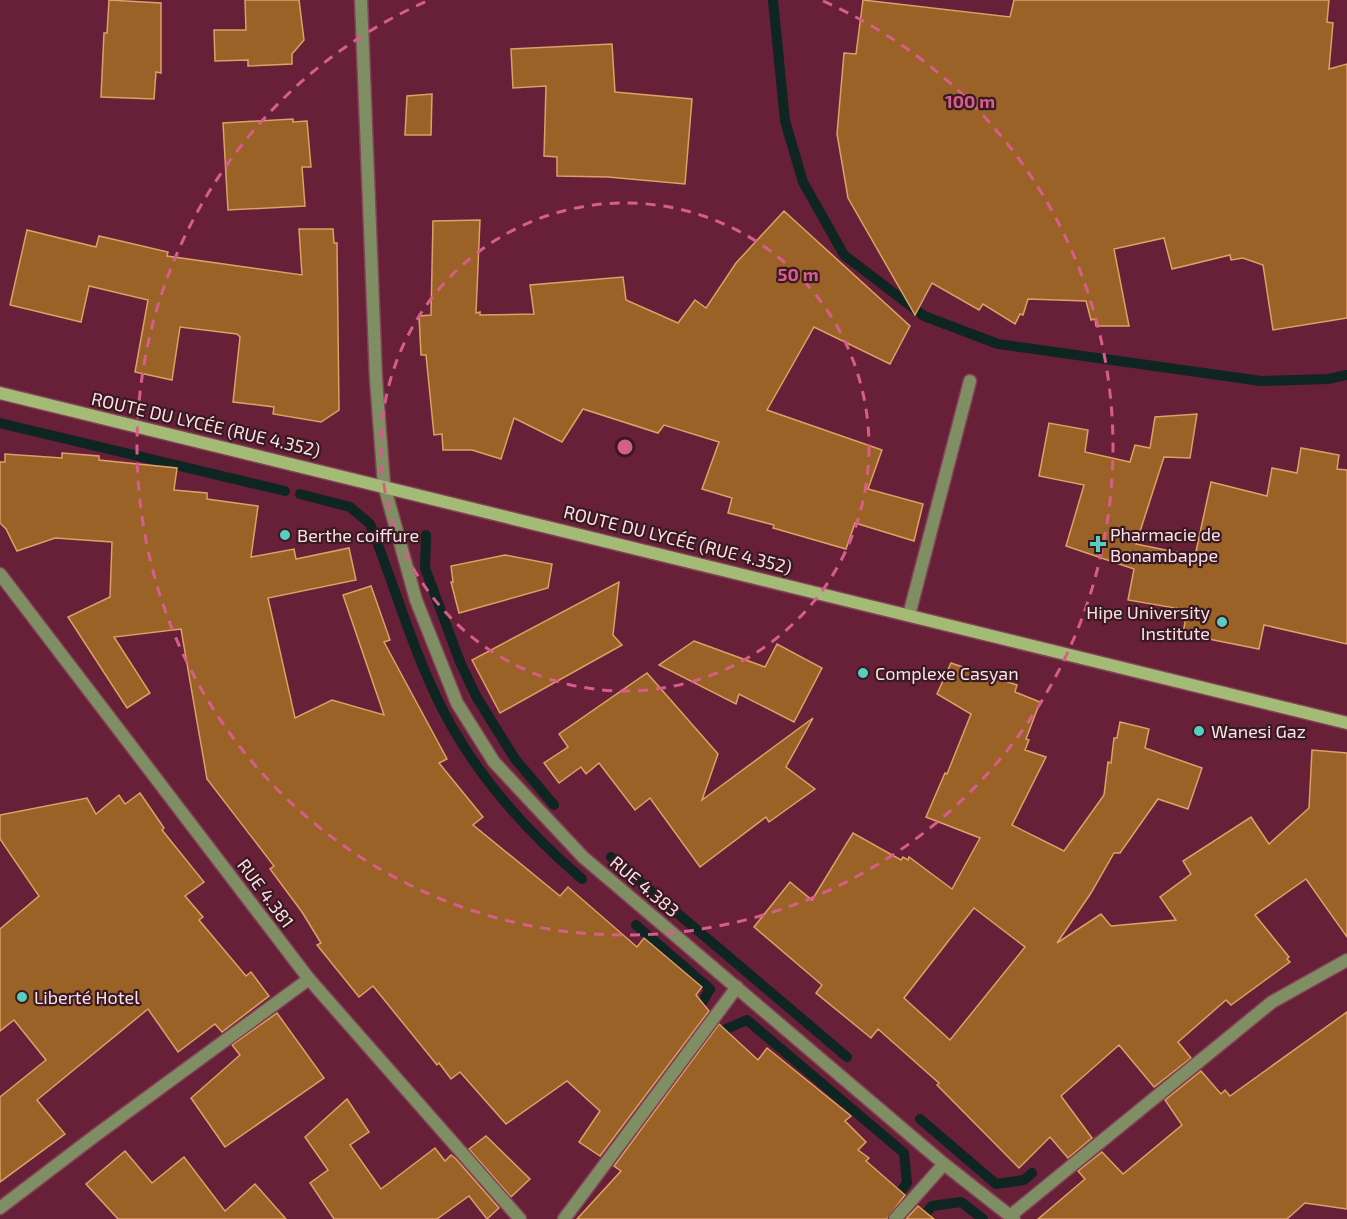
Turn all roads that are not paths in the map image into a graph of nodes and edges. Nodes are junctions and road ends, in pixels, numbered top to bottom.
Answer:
1 (361, 0) edge
2 (970, 381) dead end
3 (0, 393) edge
4 (384, 485) junction
5 (0, 573) edge
6 (909, 615) junction
7 (1347, 723) edge
8 (1347, 960) edge
9 (309, 980) junction
10 (737, 987) junction
11 (944, 1164) junction
12 (0, 1208) edge
13 (1012, 1217) edge
14 (520, 1219) edge
15 (564, 1219) edge
16 (895, 1219) edge

1 - 4 street, RUE 4.383
2 - 6 street
3 - 4 main road, ROUTE DU LYCÉE (RUE 4.352)
4 - 6 main road, ROUTE DU LYCÉE (RUE 4.352)
4 - 10 street, RUE 4.383
5 - 9 street, RUE 4.381
6 - 7 main road, ROUTE DU LYCÉE (RUE 4.352)
8 - 13 street
9 - 12 street
9 - 14 street, RUE 4.381
10 - 11 street, RUE 4.383
10 - 15 street
11 - 13 street, RUE 4.383
11 - 16 street

